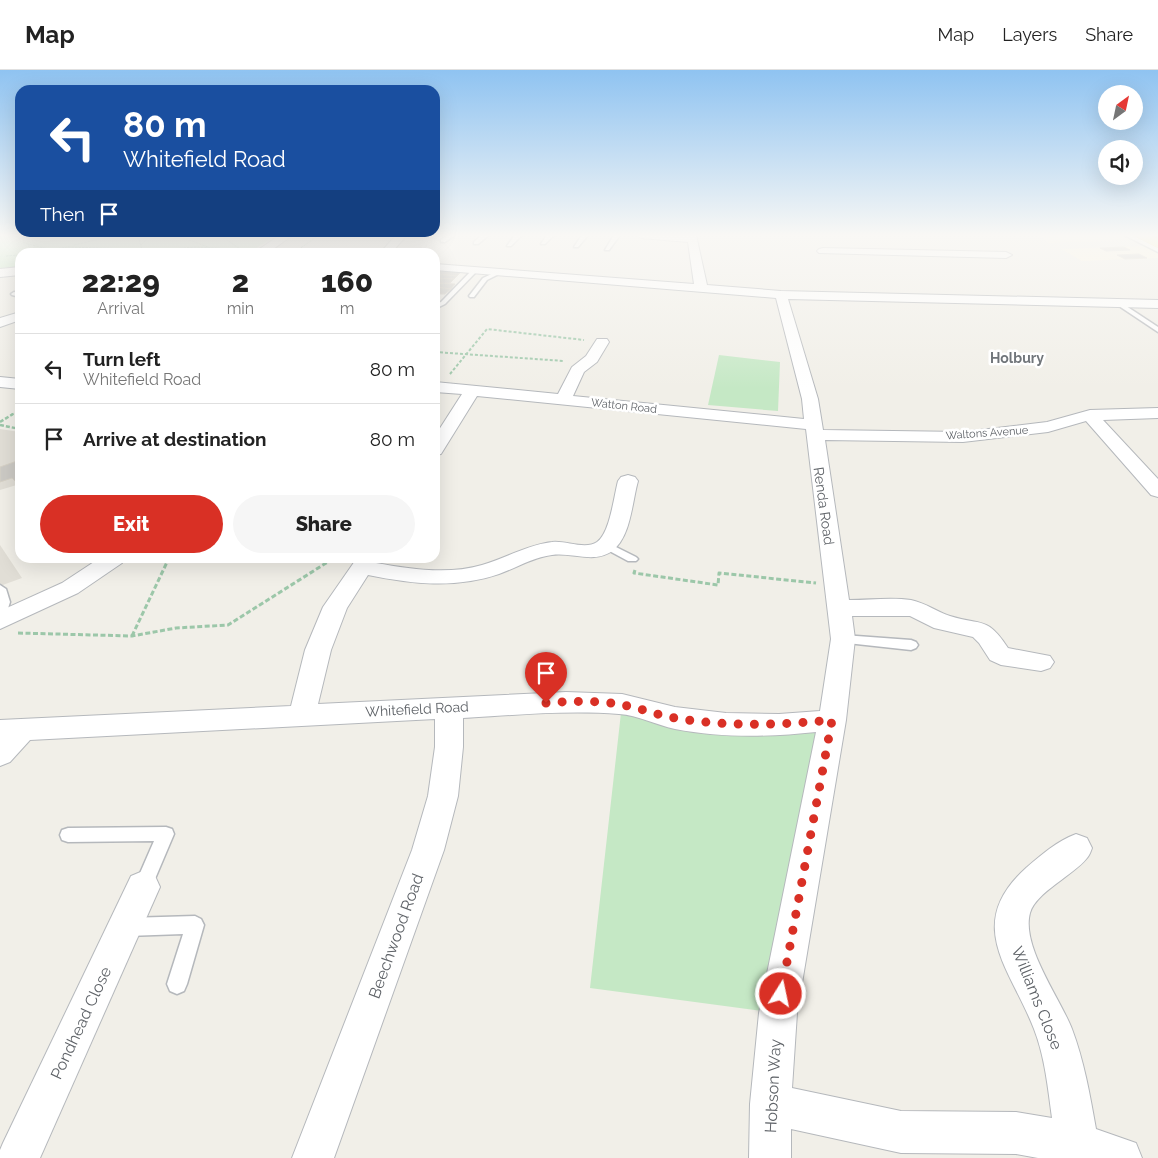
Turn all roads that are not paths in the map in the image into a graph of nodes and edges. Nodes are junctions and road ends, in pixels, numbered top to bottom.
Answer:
1 (460, 286) edge
2 (480, 286) edge
3 (663, 286) edge
4 (700, 286) edge
5 (701, 289) junction
6 (782, 295) junction
7 (472, 296) dead end
8 (1118, 303) junction
9 (440, 304) edge
10 (1158, 304) edge
11 (15, 318) edge
12 (0, 323) edge
13 (1158, 330) edge
14 (602, 342) road end
15 (0, 382) edge
16 (15, 384) edge
17 (440, 387) edge
18 (472, 391) junction
19 (563, 400) junction
20 (1158, 413) edge
21 (1090, 415) junction
22 (814, 430) junction
23 (440, 442) edge
24 (628, 481) dead end
25 (1158, 491) edge
26 (606, 545) junction
27 (632, 559) road end
28 (107, 563) edge
29 (364, 563) edge
30 (368, 563) edge
31 (0, 590) edge
32 (837, 597) junction
33 (0, 615) edge
34 (5, 627) edge
35 (843, 639) junction
36 (911, 645) dead end
37 (1041, 662) dead end
38 (449, 708) junction
39 (302, 715) junction
40 (832, 720) junction
41 (11, 731) edge
42 (0, 754) edge
43 (68, 835) dead end
44 (1076, 848) dead end
45 (143, 887) joint
46 (125, 927) junction
47 (177, 984) dead end
48 (770, 1104) junction
49 (1077, 1144) junction
50 (18, 1158) edge
51 (313, 1158) edge
52 (770, 1158) edge
53 (1121, 1158) edge

1 - 9 lane
2 - 7 lane
3 - 5 street
4 - 5 street
5 - 6 street
6 - 8 street
6 - 22 street, Renda Road
8 - 10 street
8 - 13 lane
11 - 12 street
14 - 19 street
15 - 16 street
17 - 18 street, Watton Road
18 - 19 street, Watton Road
18 - 23 street
19 - 22 street, Watton Road
20 - 21 street, Waltons Avenue
21 - 22 street, Waltons Avenue
21 - 25 street
22 - 32 street, Renda Road
24 - 26 street
26 - 27 lane
26 - 30 street
28 - 34 street
29 - 39 street
31 - 33 lane
32 - 35 street, Renda Road
32 - 37 street
35 - 36 lane
35 - 40 street, Renda Road
38 - 39 street, Whitefield Road
38 - 40 street, Whitefield Road
38 - 51 street, Beechwood Road
39 - 41 street, Whitefield Road
40 - 48 street, Hobson Way
41 - 42 street
43 - 45 lane
44 - 49 street, Williams Close
45 - 46 street, Pondhead Close
46 - 47 lane
46 - 50 street, Pondhead Close
48 - 49 street
48 - 52 street, Hobson Way
49 - 53 street

